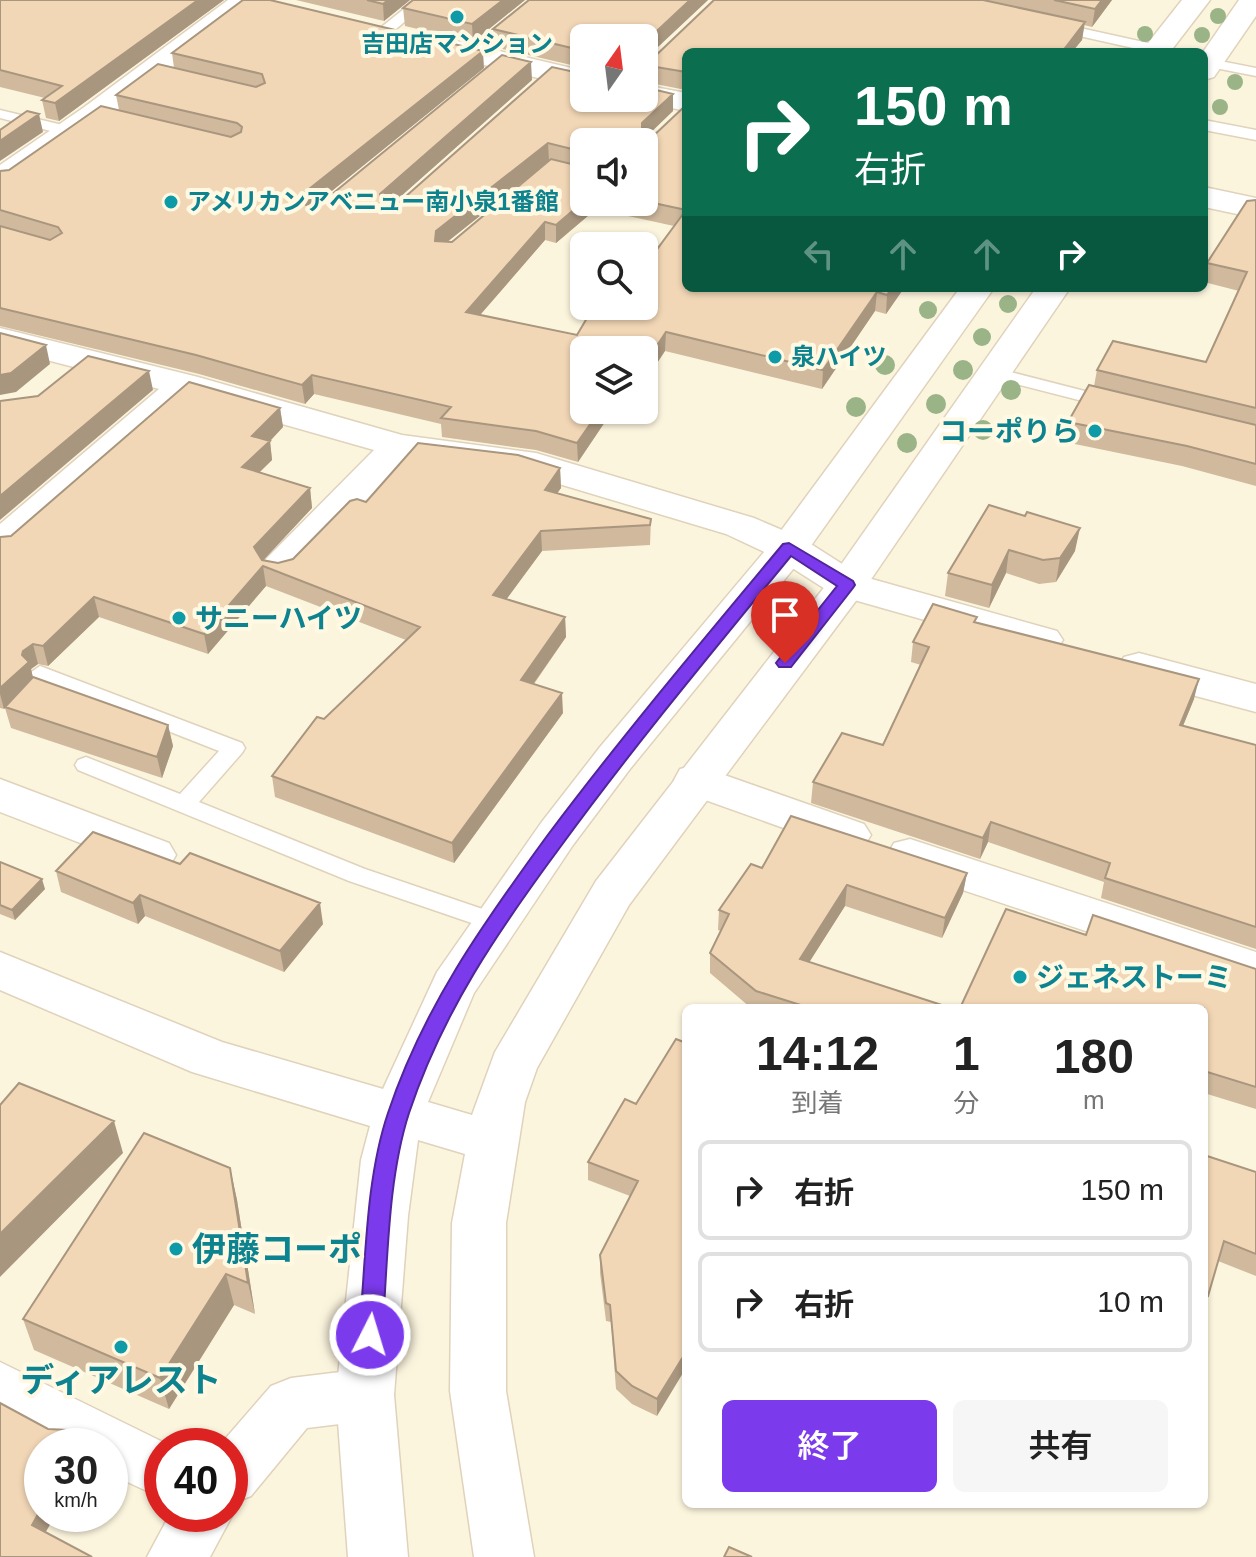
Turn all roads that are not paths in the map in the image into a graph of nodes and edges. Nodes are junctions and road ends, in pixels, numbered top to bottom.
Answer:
1 (247, 0) edge
2 (423, 0) edge
3 (539, 0) edge
4 (1196, 0) edge
5 (1252, 6) edge
6 (278, 7) edge
7 (1043, 24) edge
8 (354, 25) edge
9 (384, 32) junction
10 (1143, 48) edge
11 (1158, 48) edge
12 (489, 61) junction
13 (1208, 66) edge
14 (1208, 67) edge
15 (1256, 72) edge
16 (570, 79) edge
17 (658, 100) edge
18 (682, 111) edge
19 (0, 114) edge
20 (91, 121) junction
21 (1208, 126) edge
22 (1256, 135) edge
23 (0, 179) edge
24 (1208, 198) edge
25 (1256, 208) edge
26 (974, 292) edge
27 (1050, 292) edge
28 (0, 338) edge
29 (82, 361) junction
30 (995, 373) junction
31 (185, 385) junction
32 (49, 387) edge
33 (1129, 407) edge
34 (399, 446) junction
35 (0, 544) edge
36 (789, 548) junction
37 (280, 568) edge
38 (847, 585) junction
39 (40, 673) dead end
40 (1256, 698) edge
41 (86, 765) dead end
42 (696, 780) junction
43 (0, 795) edge
44 (184, 804) junction
45 (153, 855) edge
46 (495, 922) junction
47 (0, 970) edge
48 (1256, 970) edge
49 (398, 1114) junction
50 (494, 1142) junction
51 (0, 1388) edge
52 (365, 1395) junction
53 (248, 1455) edge
54 (144, 1462) edge
55 (192, 1532) edge
56 (177, 1557) edge
57 (378, 1557) edge
58 (504, 1557) edge

1 - 6 street
1 - 20 street
2 - 9 lane
3 - 12 lane
4 - 11 street
5 - 13 street
7 - 10 lane
8 - 9 street
9 - 12 street
12 - 16 street
14 - 15 lane
17 - 18 street
19 - 20 lane
20 - 23 street
21 - 22 lane
24 - 25 street
26 - 36 street
27 - 30 street
28 - 29 street
29 - 31 street
29 - 32 street
30 - 33 lane
30 - 38 street
31 - 34 street
31 - 35 street
34 - 36 street
34 - 37 street
36 - 38 street
36 - 46 street
38 - 40 street
38 - 42 street
39 - 44 lane
41 - 44 lane
42 - 48 street
42 - 50 street
43 - 45 street
44 - 46 lane
46 - 49 street
47 - 49 street
49 - 50 street
49 - 52 street
50 - 58 street
51 - 54 street
52 - 53 street
52 - 57 street
55 - 56 street

